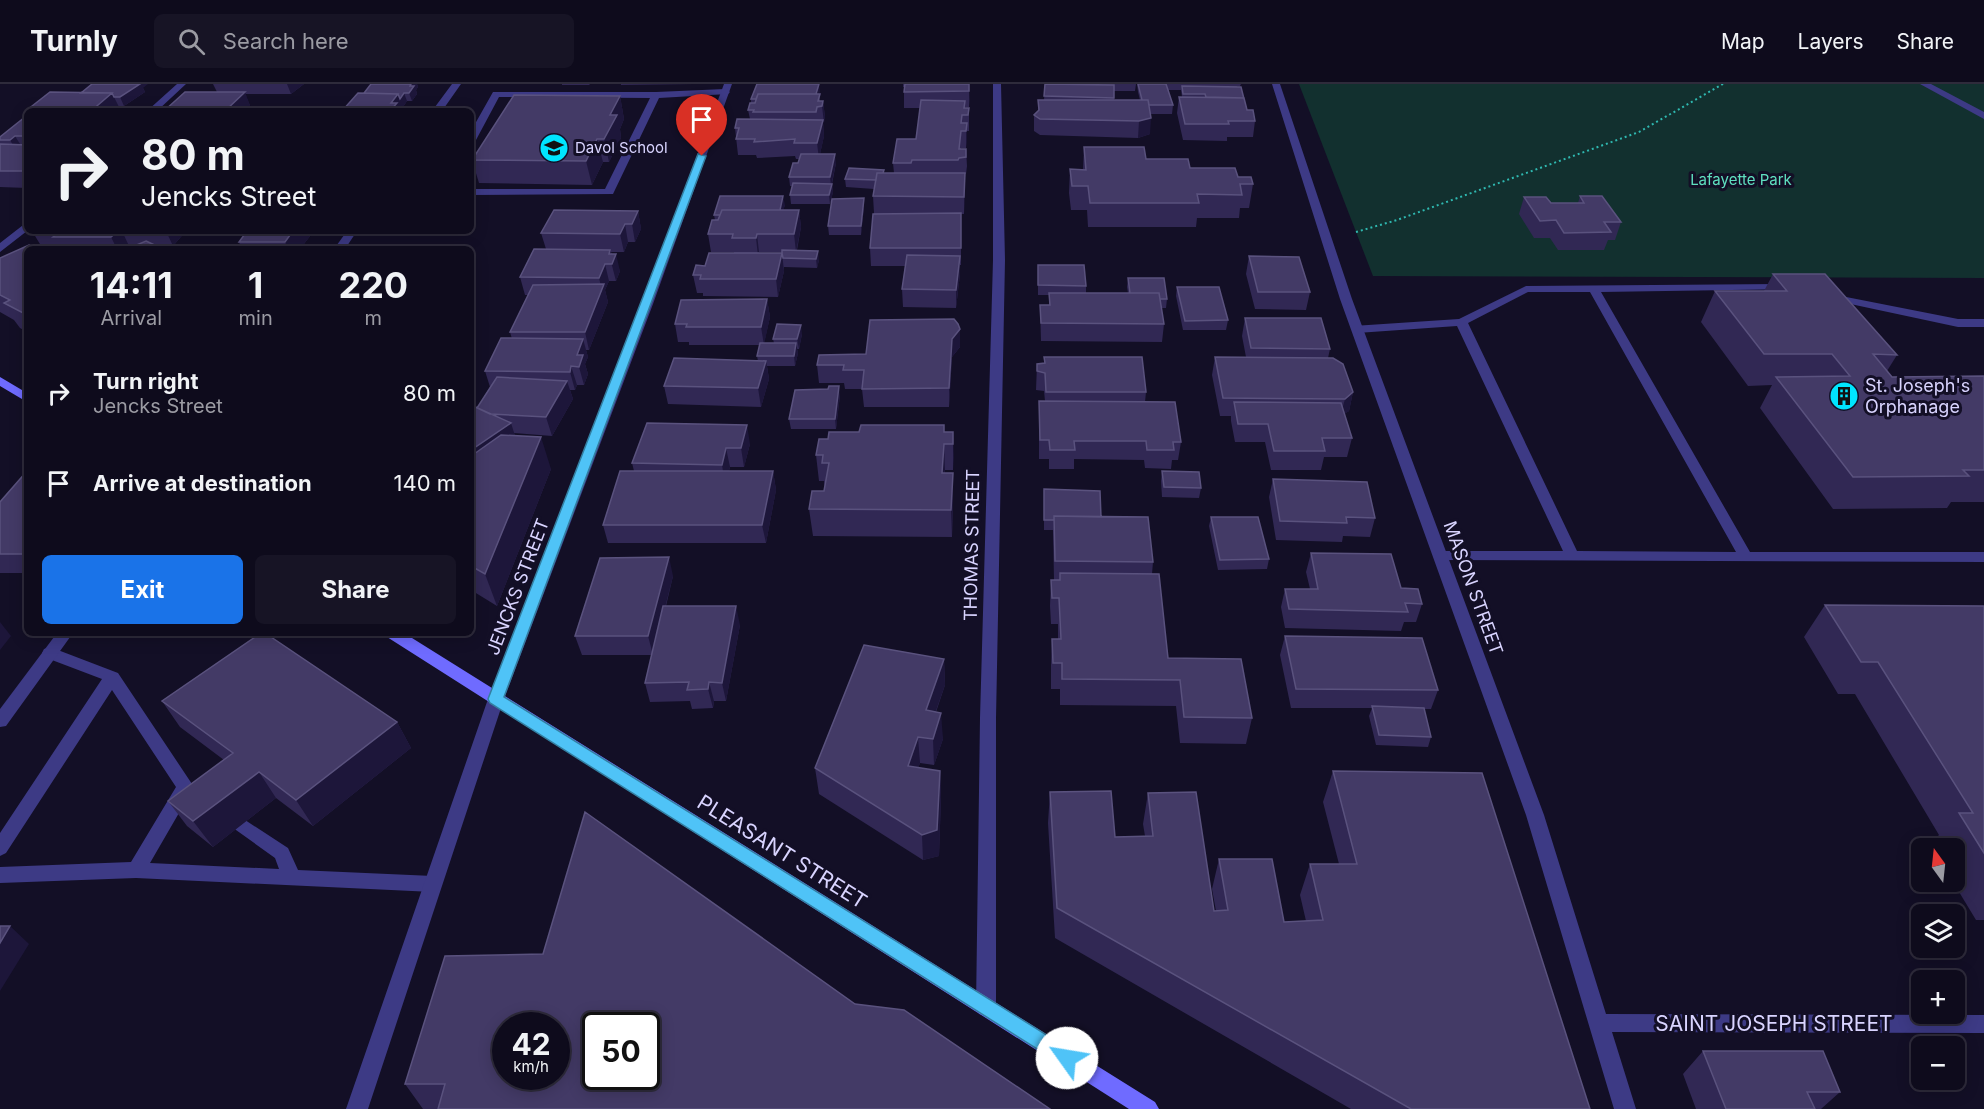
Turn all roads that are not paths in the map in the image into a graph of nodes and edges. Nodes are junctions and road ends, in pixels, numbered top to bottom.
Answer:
1 (182, 84) edge
2 (457, 84) edge
3 (997, 84) edge
4 (1276, 84) edge
5 (1924, 84) edge
6 (726, 88) edge
7 (656, 95) junction
8 (155, 108) edge
9 (439, 108) edge
10 (1984, 116) edge
11 (474, 134) edge
12 (474, 192) edge
13 (24, 228) edge
14 (0, 249) edge
15 (1593, 288) junction
16 (1461, 322) junction
17 (1984, 323) edge
18 (1357, 329) junction
19 (0, 381) edge
20 (24, 396) edge
21 (1441, 556) junction
22 (1572, 556) junction
23 (1746, 557) junction
24 (1984, 557) edge
25 (63, 636) edge
26 (397, 636) edge
27 (50, 653) junction
28 (112, 677) junction
29 (496, 699) junction
30 (0, 721) edge
31 (242, 825) dead end
32 (0, 848) edge
33 (136, 870) junction
34 (0, 875) edge
35 (292, 878) junction
36 (433, 884) junction
37 (986, 1007) junction
38 (1599, 1023) junction
39 (1984, 1024) edge
40 (357, 1109) edge
41 (1148, 1109) edge
42 (1625, 1109) edge

1 - 8 street
2 - 9 street
3 - 37 street, THOMAS STREET
4 - 18 street, MASON STREET
5 - 10 street
6 - 7 street
6 - 29 street, JENCKS STREET
7 - 11 street
7 - 12 street
13 - 14 street
15 - 16 street
15 - 17 street
15 - 23 street
16 - 18 street
16 - 22 street
18 - 21 street, MASON STREET
19 - 20 main road
21 - 22 street
21 - 38 street, MASON STREET
22 - 23 street
23 - 24 street
25 - 27 street
26 - 29 main road, PLEASANT STREET
27 - 28 street
27 - 30 street
28 - 32 street
28 - 33 street
29 - 36 street, JENCKS STREET
29 - 37 main road, PLEASANT STREET
31 - 35 street
33 - 34 street
33 - 35 street
35 - 36 street
36 - 40 street, JENCKS STREET
37 - 41 main road, PLEASANT STREET
38 - 39 street, SAINT JOSEPH STREET
38 - 42 street, MASON STREET

